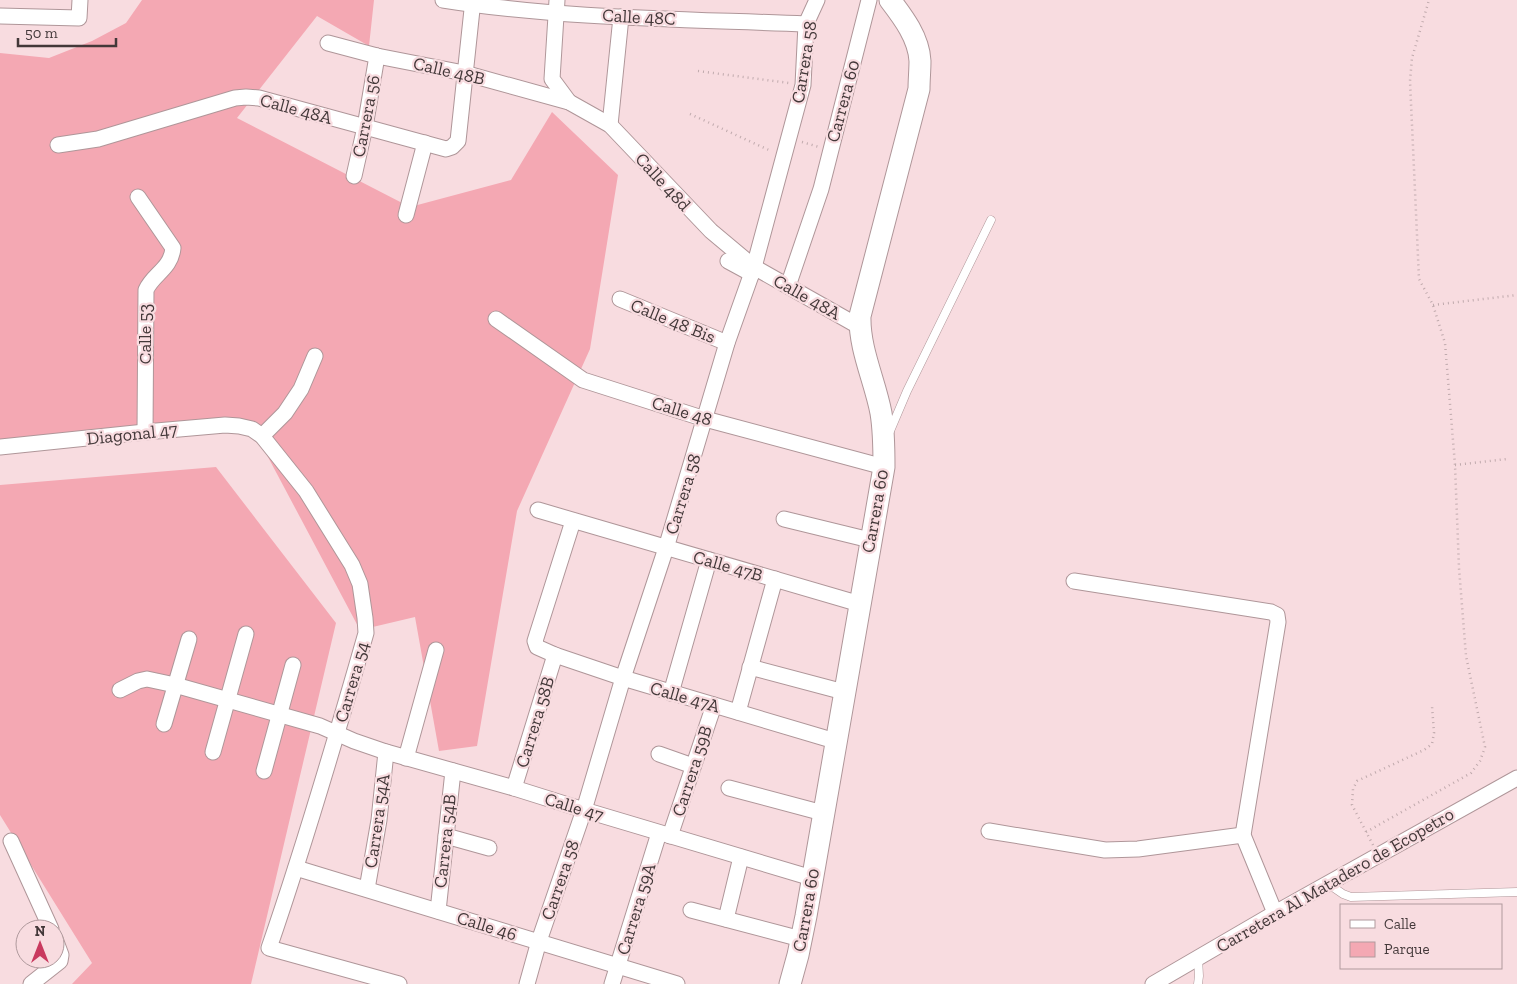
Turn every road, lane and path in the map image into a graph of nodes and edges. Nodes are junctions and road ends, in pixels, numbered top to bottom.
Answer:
1 (80, 0) edge
2 (443, 0) edge
3 (817, 0) edge
4 (869, 0) edge
5 (890, 0) edge
6 (1429, 0) edge
7 (473, 2) edge
8 (557, 6) edge
9 (0, 16) edge
10 (621, 17) junction
11 (806, 24) junction
12 (328, 43) dead end
13 (377, 56) junction
14 (698, 71) dead end
15 (464, 73) junction
16 (803, 85) junction
17 (569, 102) junction
18 (690, 114) dead end
19 (610, 125) junction
20 (365, 127) junction
21 (789, 138) junction
22 (425, 143) junction
23 (58, 145) dead end
24 (830, 150) junction
25 (784, 157) junction
26 (354, 176) dead end
27 (138, 197) dead end
28 (406, 215) dead end
29 (991, 220) dead end
30 (728, 261) dead end
31 (753, 271) junction
32 (788, 286) junction
33 (1517, 296) edge
34 (620, 299) dead end
35 (1433, 305) junction
36 (496, 319) dead end
37 (860, 327) junction
38 (726, 343) junction
39 (315, 356) dead end
40 (705, 419) junction
41 (145, 432) junction
42 (262, 436) junction
43 (884, 444) junction
44 (0, 447) edge
45 (1507, 459) dead end
46 (1455, 466) junction
47 (884, 467) junction
48 (538, 510) dead end
49 (784, 519) dead end
50 (573, 521) junction
51 (870, 540) junction
52 (666, 548) junction
53 (709, 560) junction
54 (775, 579) junction
55 (1074, 581) dead end
56 (860, 604) junction
57 (246, 634) dead end
58 (189, 640) dead end
59 (436, 650) dead end
60 (555, 656) junction
61 (293, 666) dead end
62 (750, 667) junction
63 (623, 678) junction
64 (175, 685) junction
65 (120, 690) dead end
66 (844, 692) junction
67 (671, 693) junction
68 (228, 700) junction
69 (714, 705) junction
70 (1432, 706) dead end
71 (738, 712) junction
72 (279, 715) junction
73 (164, 724) dead end
74 (337, 733) junction
75 (836, 741) junction
76 (213, 752) dead end
77 (386, 752) junction
78 (659, 754) dead end
79 (406, 758) junction
80 (693, 766) junction
81 (264, 771) dead end
82 (453, 771) junction
83 (1517, 778) edge
84 (514, 788) junction
85 (729, 788) dead end
86 (584, 810) junction
87 (823, 813) junction
88 (989, 831) dead end
89 (1366, 832) junction
90 (665, 834) junction
91 (1243, 835) junction
92 (446, 836) junction
93 (11, 840) dead end
94 (489, 848) dead end
95 (1378, 855) junction
96 (742, 857) junction
97 (296, 868) junction
98 (812, 878) junction
99 (1327, 883) junction
100 (367, 889) junction
101 (1517, 892) edge
102 (692, 910) dead end
103 (438, 911) junction
104 (1275, 913) junction
105 (47, 919) edge
106 (726, 919) junction
107 (801, 939) junction
108 (539, 941) junction
109 (1198, 958) junction
110 (618, 966) junction
111 (50, 969) edge
112 (390, 983) edge
113 (31, 984) edge
114 (527, 984) edge
115 (612, 984) edge
116 (677, 984) edge
117 (790, 984) edge
118 (1153, 984) edge
119 (1198, 984) edge

1 - 9 street
2 - 7 street, Calle 48C
3 - 11 street, Carrera 58
4 - 24 street, Carrera 60
5 - 37 street, Carrera 60
6 - 35 path
7 - 8 street, Calle 48C
7 - 15 street
8 - 10 street, Calle 48C
8 - 17 street
10 - 11 street, Calle 48C
10 - 19 street
11 - 16 street, Carrera 58
12 - 13 street, Calle 48B
13 - 15 street, Calle 48B
13 - 20 street, Carrera 56
14 - 16 path
15 - 17 street, Calle 48B
15 - 22 street, Calle 48A
16 - 21 street, Carrera 58
17 - 19 street, Calle 48d
18 - 25 path
19 - 31 street, Calle 48d
20 - 22 street, Calle 48A
20 - 23 street, Calle 48A
20 - 26 street, Carrera 56
21 - 24 path
21 - 25 street, Carrera 58
22 - 28 street
24 - 32 street, Carrera 60
25 - 31 street, Carrera 58
27 - 41 street, Calle 53
29 - 43 lane
30 - 31 street
31 - 32 street, Calle 48A
31 - 38 street, Carrera 58
32 - 37 street, Calle 48A
33 - 35 path
34 - 38 street, Calle 48 Bis
35 - 46 path
36 - 40 street, Calle 48
37 - 43 street, Carrera 60
38 - 40 street, Carrera 58
39 - 42 street
40 - 47 street, Calle 48
40 - 52 street, Carrera 58
41 - 42 street, Diagonal 47
41 - 44 street, Diagonal 47
42 - 74 street, Carrera 54
43 - 47 street, Carrera 60
45 - 46 path
46 - 89 path
47 - 51 street, Carrera 60
48 - 50 street, Calle 47B
49 - 51 street
50 - 52 street, Calle 47B
50 - 60 street, Calle 47A
51 - 56 street, Carrera 60
52 - 53 street, Calle 47B
52 - 63 street, Carrera 58
53 - 54 street, Calle 47B
53 - 67 street
54 - 56 street, Calle 47B
54 - 62 street
55 - 91 street
56 - 66 street, Carrera 60
57 - 68 street
58 - 64 street
59 - 79 street
60 - 63 street, Calle 47A
60 - 84 street, Carrera 58B
61 - 72 street
62 - 66 street
62 - 71 street
63 - 67 street, Calle 47A
63 - 86 street, Carrera 58
64 - 65 street, Calle 47
64 - 68 street, Calle 47
64 - 73 street
66 - 75 street, Carrera 60
67 - 69 street, Calle 47A
68 - 72 street, Calle 47
68 - 76 street
69 - 71 street, Calle 47A
69 - 80 street, Carrera 59B
70 - 89 path
71 - 75 street, Calle 47A
72 - 74 street, Calle 47
72 - 81 street
74 - 77 street, Calle 47
74 - 97 street, Carrera 54
75 - 87 street, Carrera 60
77 - 79 street, Calle 47
77 - 100 street, Carrera 54A
78 - 80 street
79 - 82 street, Calle 47
80 - 90 street, Carrera 59B
82 - 84 street, Calle 47
82 - 92 street, Carrera 54B
83 - 95 street, Carretera Al Matadero de Ecopetro
84 - 86 street, Calle 47
85 - 87 street
86 - 90 street, Calle 47
86 - 108 street, Carrera 58
87 - 98 street, Carrera 60
88 - 91 street
89 - 95 path
90 - 96 street, Calle 47
90 - 110 street, Carrera 59A
91 - 104 street
92 - 94 street
92 - 103 street, Carrera 54B
93 - 105 street
95 - 99 street, Carretera Al Matadero de Ecopetro
96 - 98 street, Calle 47
96 - 106 street
97 - 100 street, Calle 46
97 - 112 street, Carrera 54
98 - 107 street, Carrera 60
99 - 101 lane
99 - 104 street, Carretera Al Matadero de Ecopetro
100 - 103 street, Calle 46
102 - 106 street
103 - 108 street, Calle 46
104 - 109 street, Carretera Al Matadero de Ecopetro
106 - 107 street
107 - 117 street, Carrera 60
108 - 110 street, Calle 46
108 - 114 street, Carrera 58
109 - 118 street, Carretera Al Matadero de Ecopetro
109 - 119 lane
110 - 115 street, Carrera 59A
110 - 116 street, Calle 46
111 - 113 street

